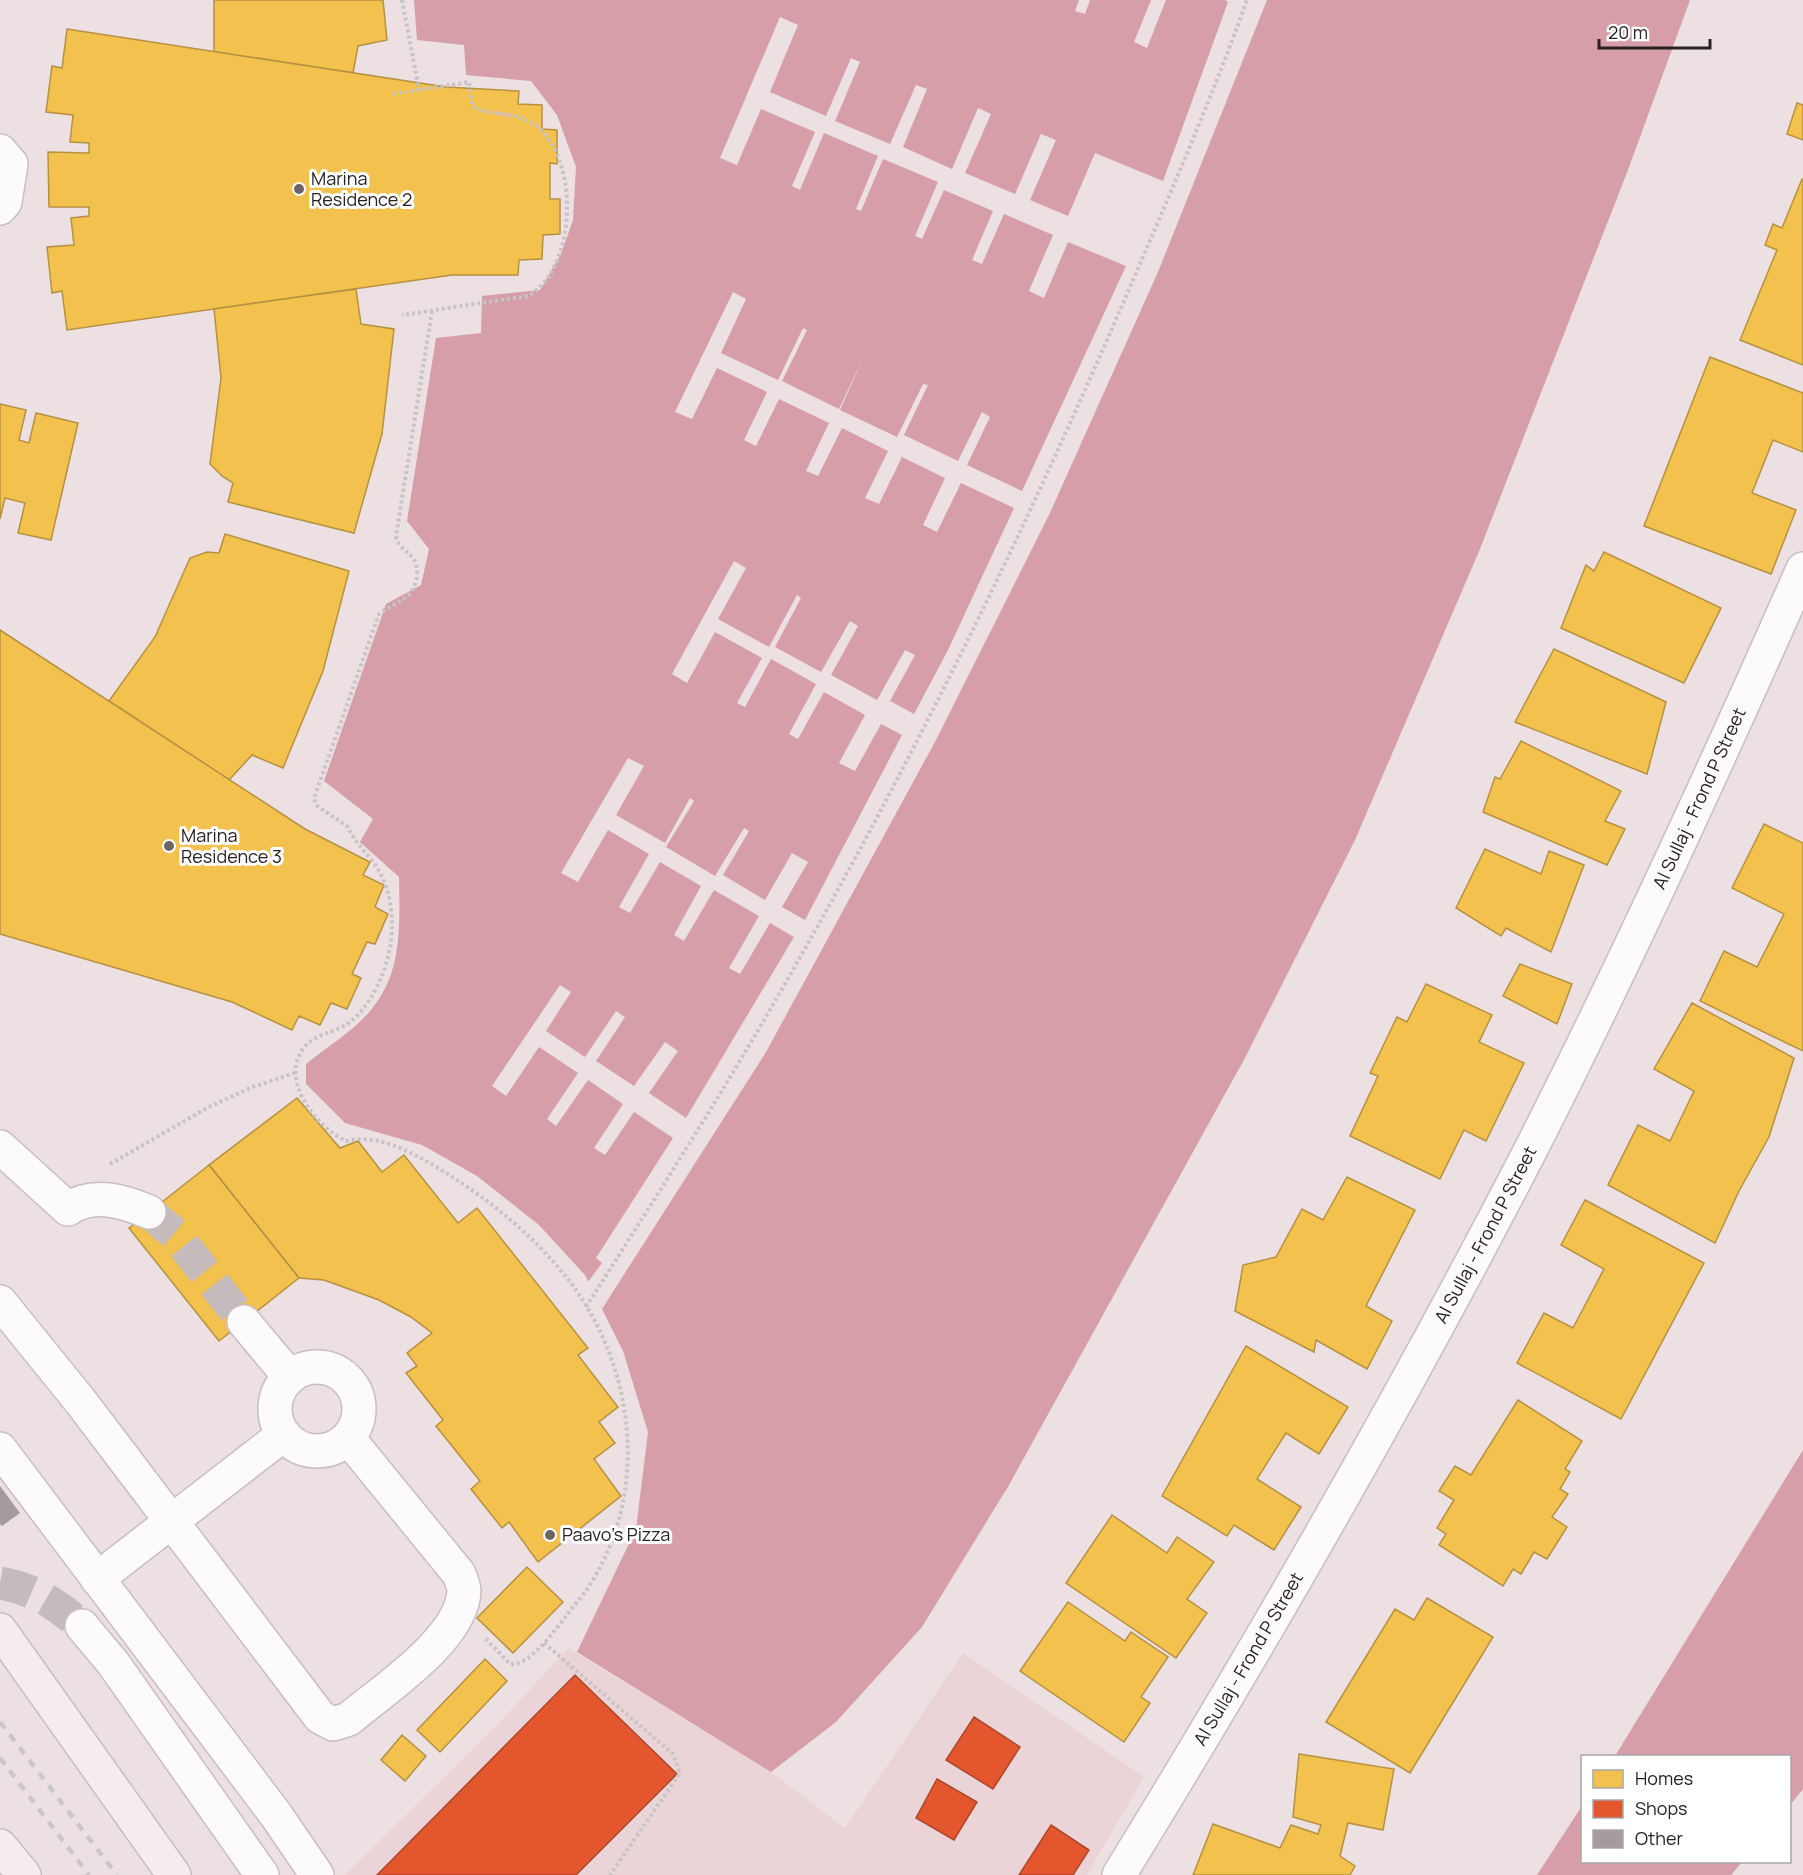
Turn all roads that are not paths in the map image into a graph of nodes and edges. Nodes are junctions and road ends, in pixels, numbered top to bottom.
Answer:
1 (0, 151) edge
2 (0, 208) edge
3 (1803, 569) edge
4 (0, 1147) edge
5 (149, 1212) tunnel mouth
6 (0, 1302) edge
7 (244, 1322) tunnel mouth
8 (290, 1377) junction
9 (283, 1435) junction
10 (348, 1438) junction
11 (0, 1449) edge
12 (171, 1521) junction
13 (98, 1579) junction
14 (82, 1626) tunnel mouth
15 (0, 1630) edge
16 (0, 1846) edge
17 (24, 1875) edge
18 (174, 1875) edge
19 (262, 1875) edge
20 (317, 1875) edge
21 (1119, 1875) edge

1 - 2 street
3 - 21 street, Al Sullaj - Frond P Street
4 - 5 street
6 - 12 street
7 - 8 street
8 - 9 street
8 - 10 street
9 - 10 street
9 - 12 street
10 - 12 street
11 - 13 street
12 - 13 street
13 - 20 street
14 - 19 street
15 - 18 main road
16 - 17 main road

